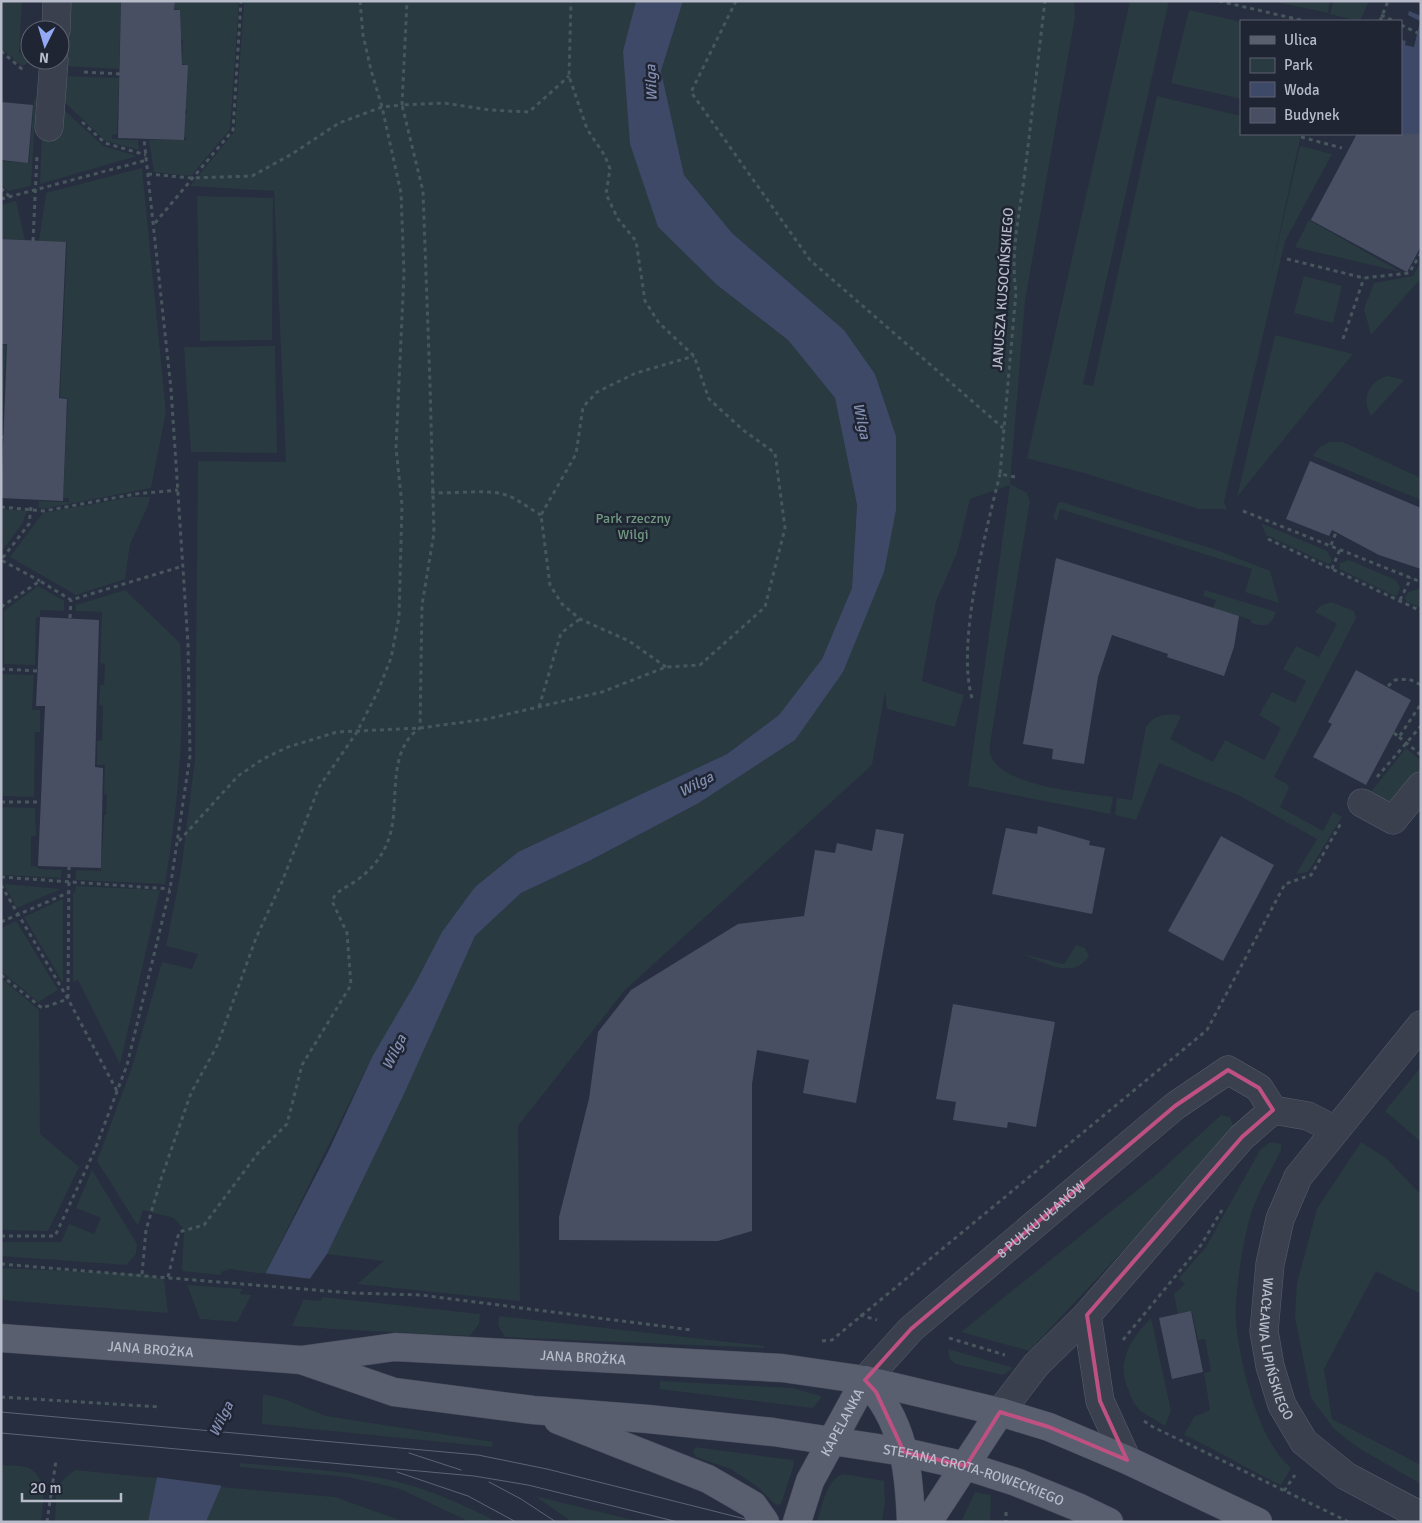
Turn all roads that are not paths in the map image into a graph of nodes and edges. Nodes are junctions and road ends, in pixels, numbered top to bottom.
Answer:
1 (57, 1) edge
2 (56, 20) edge
3 (53, 70) edge
4 (49, 127) dead end
5 (1421, 786) edge
6 (1362, 802) dead end
7 (1421, 1025) edge
8 (1273, 1110) junction
9 (1335, 1130) junction
10 (1087, 1315) junction
11 (1, 1338) edge
12 (300, 1360) junction
13 (865, 1380) junction
14 (533, 1410) junction
15 (1000, 1412) junction
16 (834, 1440) junction
17 (904, 1452) junction
18 (1127, 1460) junction
19 (966, 1466) junction
20 (1421, 1516) edge
21 (765, 1522) edge
22 (797, 1522) edge
23 (911, 1522) edge
24 (928, 1522) edge
25 (1109, 1522) edge
26 (1258, 1522) edge

1 - 2 street
3 - 4 street
5 - 6 street
7 - 9 street, WACŁAWA LIPIŃSKIEGO
8 - 9 street
8 - 10 street
8 - 13 street, 8 PUŁKU UŁANÓW
9 - 20 street, WACŁAWA LIPIŃSKIEGO
10 - 15 street
10 - 18 street
11 - 12 main road, JANA BROŻKA
12 - 13 main road, JANA BROŻKA
12 - 14 main road, JANA BROŻKA
13 - 15 main road, JANA BROŻKA
13 - 16 main road, KAPELANKA
13 - 17 main road, KAPELANKA
14 - 16 main road, JANA BROŻKA
14 - 21 main road
15 - 18 main road
15 - 19 main road
16 - 17 main road, STEFANA GROTA-ROWECKIEGO
16 - 22 main road, KAPELANKA
17 - 19 main road, STEFANA GROTA-ROWECKIEGO
17 - 23 main road, KAPELANKA
18 - 26 main road
19 - 24 main road
19 - 25 main road, STEFANA GROTA-ROWECKIEGO

